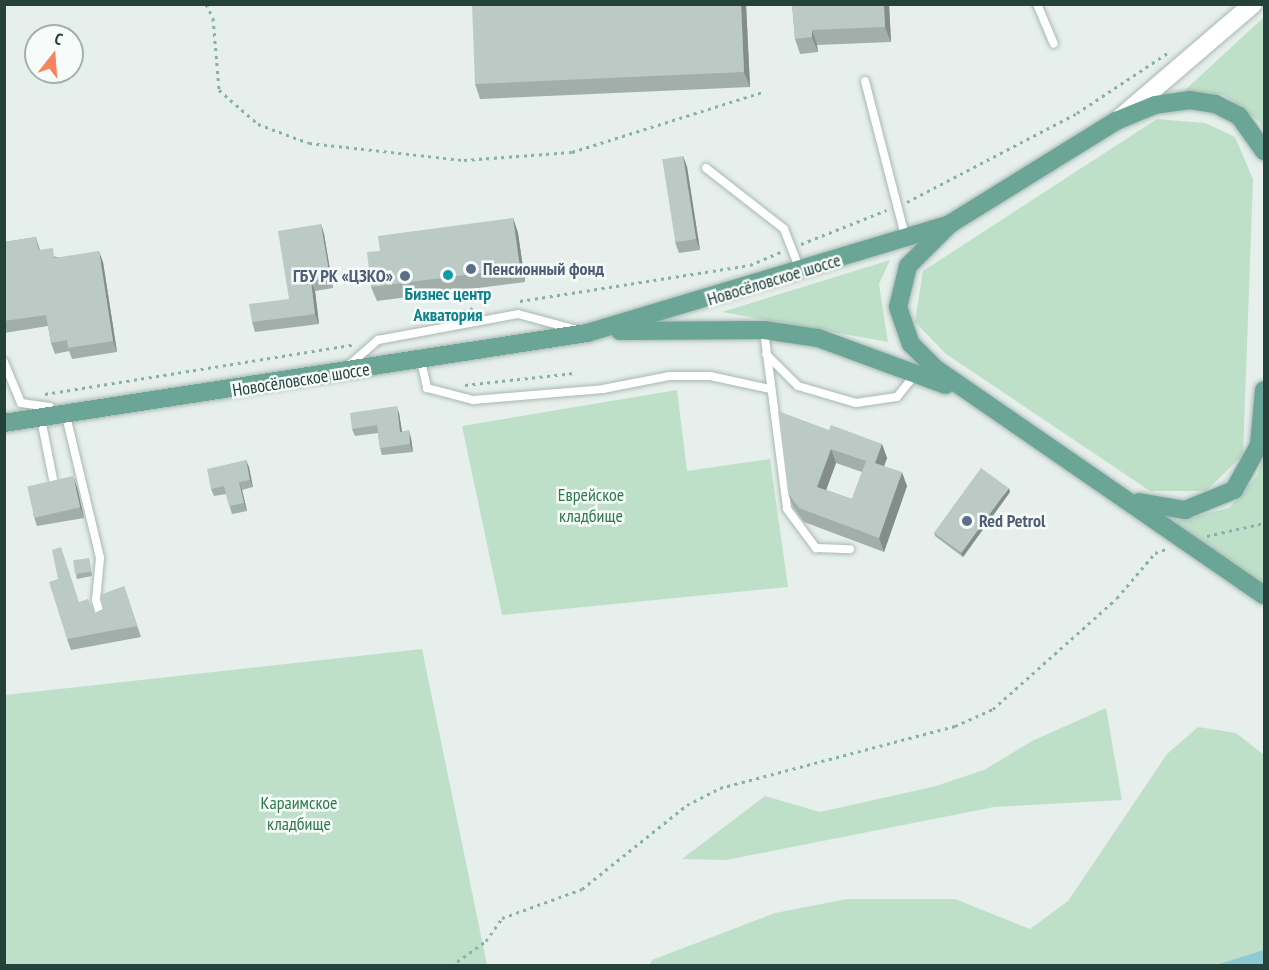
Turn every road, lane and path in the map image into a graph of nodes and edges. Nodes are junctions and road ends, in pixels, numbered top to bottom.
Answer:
1 (206, 4) edge
2 (1037, 4) edge
3 (1253, 4) edge
4 (1054, 44) dead end
5 (1174, 48) dead end
6 (865, 81) dead end
7 (765, 91) dead end
8 (1116, 121) junction
9 (1264, 151) edge
10 (706, 168) dead end
11 (896, 206) junction
12 (950, 224) junction
13 (906, 238) junction
14 (792, 248) junction
15 (801, 273) junction
16 (508, 303) dead end
17 (485, 307) dead end
18 (401, 325) dead end
19 (764, 330) junction
20 (592, 332) junction
21 (362, 342) dead end
22 (766, 354) junction
23 (420, 361) junction
24 (4, 362) edge
25 (918, 372) junction
26 (574, 373) dead end
27 (339, 374) junction
28 (456, 386) dead end
29 (770, 389) junction
30 (1264, 390) edge
31 (18, 398) junction
32 (993, 410) junction
33 (93, 411) junction
34 (66, 416) junction
35 (41, 419) junction
36 (4, 423) edge
37 (53, 478) edge
38 (1097, 481) junction
39 (1264, 523) edge
40 (1188, 542) junction
41 (849, 549) dead end
42 (1264, 595) edge
43 (101, 619) edge
44 (451, 966) edge

1 - 7 path
2 - 4 lane
3 - 8 main road
5 - 11 path
6 - 11 lane
8 - 9 main road
8 - 12 main road
10 - 14 lane
11 - 13 lane
11 - 14 path
12 - 13 main road, Новосёловское шоссе
12 - 32 main road
13 - 15 main road, Новосёловское шоссе
14 - 15 lane
14 - 16 path
15 - 20 main road, Новосёловское шоссе
17 - 18 path
19 - 20 main road, Новосёловское шоссе
19 - 22 lane
19 - 25 main road, Новосёловское шоссе
20 - 23 main road, Новосёловское шоссе
20 - 27 lane
21 - 31 path
22 - 25 lane
22 - 29 lane
23 - 27 main road, Новосёловское шоссе
23 - 29 lane
24 - 31 lane
25 - 32 main road, Новосёловское шоссе
26 - 28 path
27 - 33 main road, Новосёловское шоссе
29 - 41 lane
30 - 38 main road
31 - 33 lane
32 - 38 main road
33 - 34 main road, Новосёловское шоссе
34 - 35 main road, Новосёловское шоссе
34 - 43 lane
35 - 36 main road, Новосёловское шоссе
35 - 37 lane
38 - 40 main road
39 - 40 path
40 - 42 main road
40 - 44 path

